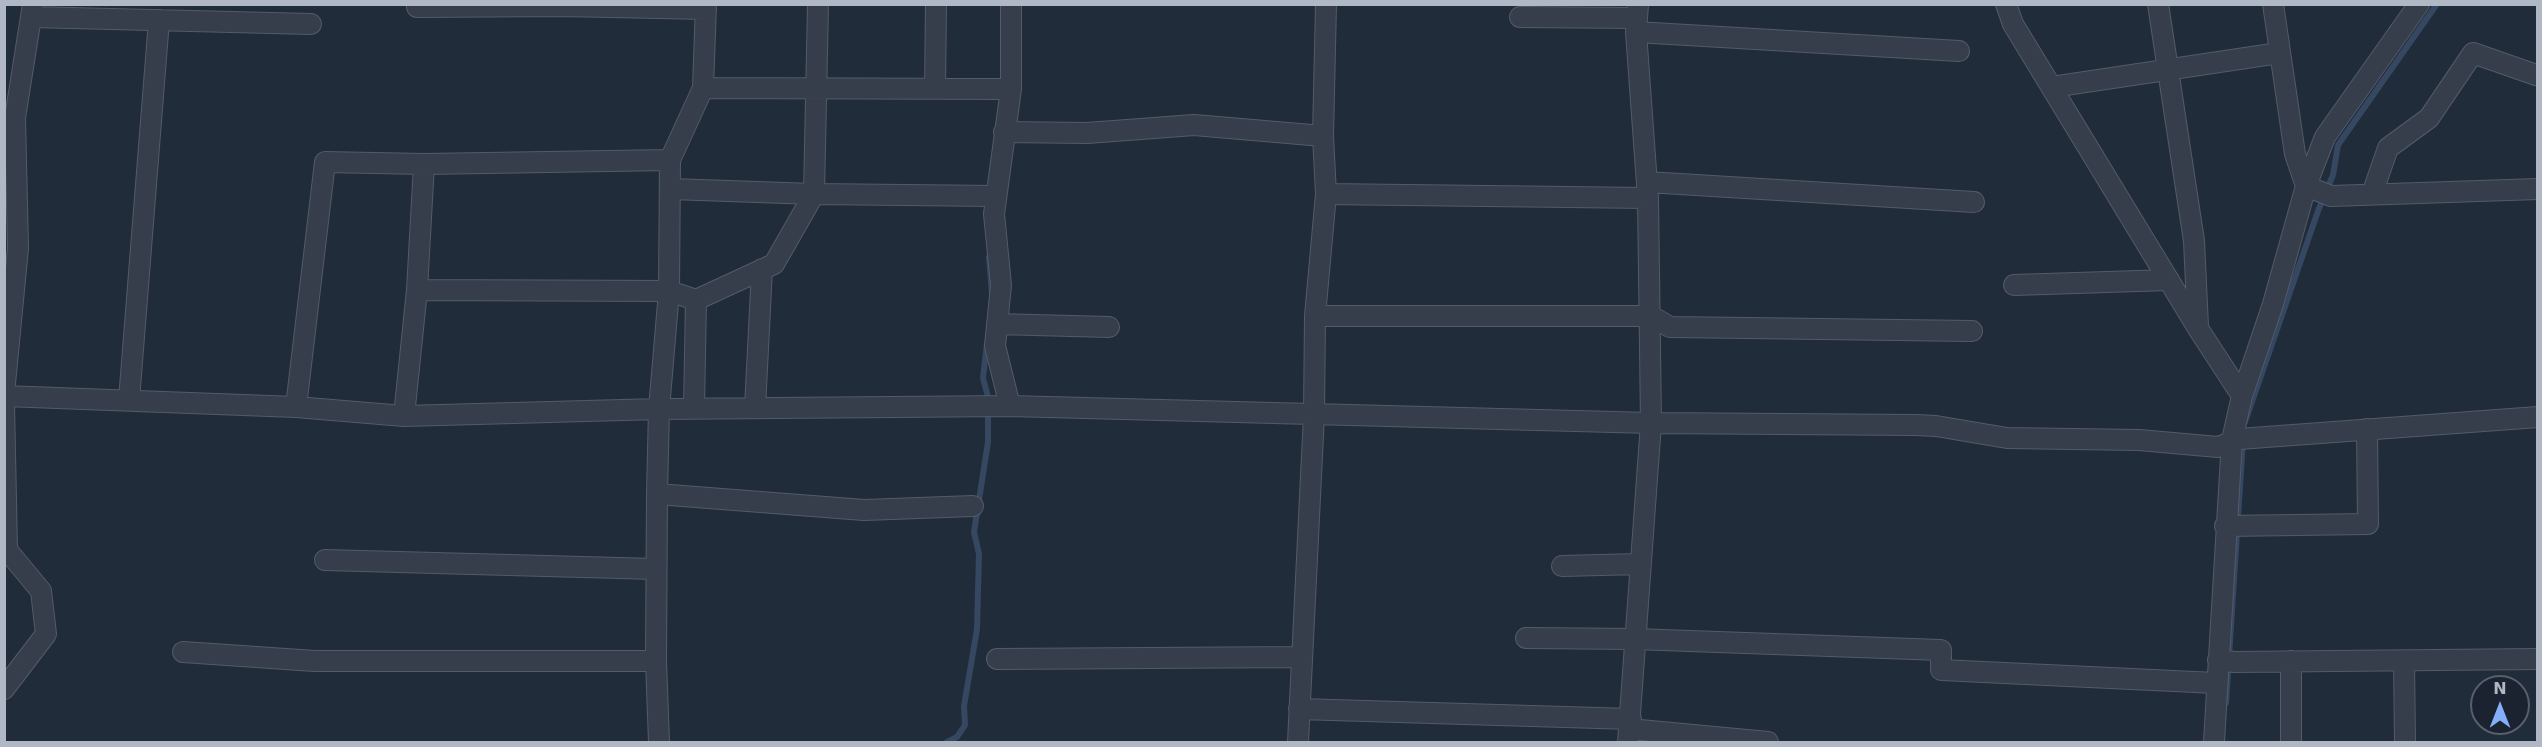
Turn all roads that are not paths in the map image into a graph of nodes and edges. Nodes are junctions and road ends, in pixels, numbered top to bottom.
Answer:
1 (417, 4) edge
2 (818, 4) edge
3 (936, 4) edge
4 (1011, 4) edge
5 (1326, 4) edge
6 (2006, 4) edge
7 (2157, 4) edge
8 (2273, 4) edge
9 (2419, 4) edge
10 (563, 5) edge
11 (706, 7) edge
12 (32, 11) edge
13 (1520, 17) dead end
14 (1637, 18) edge
15 (159, 20) junction
16 (311, 24) dead end
17 (1959, 51) dead end
18 (2279, 53) junction
19 (2167, 70) junction
20 (2536, 75) dead end
21 (2052, 87) junction
22 (703, 88) junction
23 (817, 88) junction
24 (935, 88) junction
25 (1011, 89) junction
26 (1004, 132) junction
27 (1323, 136) junction
28 (670, 160) junction
29 (424, 164) junction
30 (2306, 186) junction
31 (671, 189) junction
32 (2538, 189) edge
33 (1648, 190) junction
34 (814, 194) junction
35 (1326, 194) junction
36 (2372, 194) junction
37 (995, 195) junction
38 (1974, 202) dead end
39 (762, 269) junction
40 (2169, 280) junction
41 (2014, 285) dead end
42 (417, 290) junction
43 (669, 291) junction
44 (696, 300) junction
45 (1315, 316) junction
46 (1651, 316) junction
47 (997, 324) junction
48 (1109, 327) dead end
49 (2199, 330) junction
50 (1972, 332) dead end
51 (4, 395) edge
52 (2242, 396) junction
53 (129, 400) junction
54 (4, 403) edge
55 (1010, 406) junction
56 (296, 407) junction
57 (694, 408) junction
58 (755, 408) junction
59 (659, 409) junction
60 (404, 416) junction
61 (1314, 416) junction
62 (2538, 417) edge
63 (1651, 423) junction
64 (2367, 429) junction
65 (2232, 440) junction
66 (657, 494) junction
67 (973, 506) dead end
68 (2225, 526) junction
69 (326, 560) dead end
70 (1640, 564) junction
71 (1562, 566) dead end
72 (656, 569) junction
73 (1526, 638) dead end
74 (1634, 639) junction
75 (183, 652) dead end
76 (1301, 657) junction
77 (997, 659) dead end
78 (2538, 659) edge
79 (2218, 660) junction
80 (656, 661) junction
81 (2291, 661) junction
82 (2404, 661) junction
83 (2216, 683) junction
84 (4, 689) edge
85 (1299, 709) junction
86 (1630, 730) edge
87 (660, 742) edge
88 (1298, 742) edge
89 (1768, 742) edge
90 (2214, 742) edge
91 (2291, 742) edge
92 (2405, 742) edge

1 - 10 street
2 - 23 street
3 - 24 street
4 - 25 street
5 - 27 street
6 - 21 street
7 - 19 street
8 - 18 street
9 - 30 street
10 - 11 street
11 - 22 street
12 - 15 street
12 - 51 street
13 - 14 street
14 - 17 street
14 - 33 street
15 - 16 street
15 - 53 street
18 - 19 street
18 - 30 street
19 - 21 street
19 - 49 street
20 - 36 street
21 - 40 street
22 - 23 street
22 - 28 street
23 - 24 street
23 - 34 street
24 - 25 street
25 - 26 street
26 - 27 street
26 - 37 street
27 - 35 street
28 - 29 street
28 - 31 street
29 - 42 street
29 - 56 street
30 - 36 street
30 - 52 street
31 - 34 street
31 - 43 street
32 - 36 street
33 - 35 street
33 - 38 street
33 - 46 street
34 - 37 street
34 - 39 street
35 - 45 street
37 - 47 street
39 - 44 street
39 - 58 street
40 - 41 street
40 - 49 street
42 - 43 street
42 - 60 street
43 - 44 street
43 - 59 street
44 - 57 street
45 - 46 street
45 - 61 street
46 - 50 street
46 - 63 street
47 - 48 street
47 - 55 street
49 - 52 street
51 - 53 street
52 - 65 street
53 - 56 street
54 - 84 street
55 - 58 street
55 - 61 street
56 - 60 street
57 - 58 street
57 - 59 street
59 - 60 street
59 - 66 street
61 - 63 street
61 - 76 street
62 - 64 street
63 - 65 street
63 - 70 street
64 - 65 street
64 - 68 street
65 - 68 street
66 - 67 street
66 - 72 street
68 - 79 street
69 - 72 street
70 - 71 street
70 - 74 street
72 - 80 street
73 - 74 street
74 - 83 street
74 - 86 street
75 - 80 street
76 - 77 street
76 - 85 street
78 - 82 street
79 - 81 street
79 - 83 street
80 - 87 street
81 - 82 street
81 - 91 street
82 - 92 street
83 - 90 street
85 - 86 street
85 - 88 street
86 - 89 street

